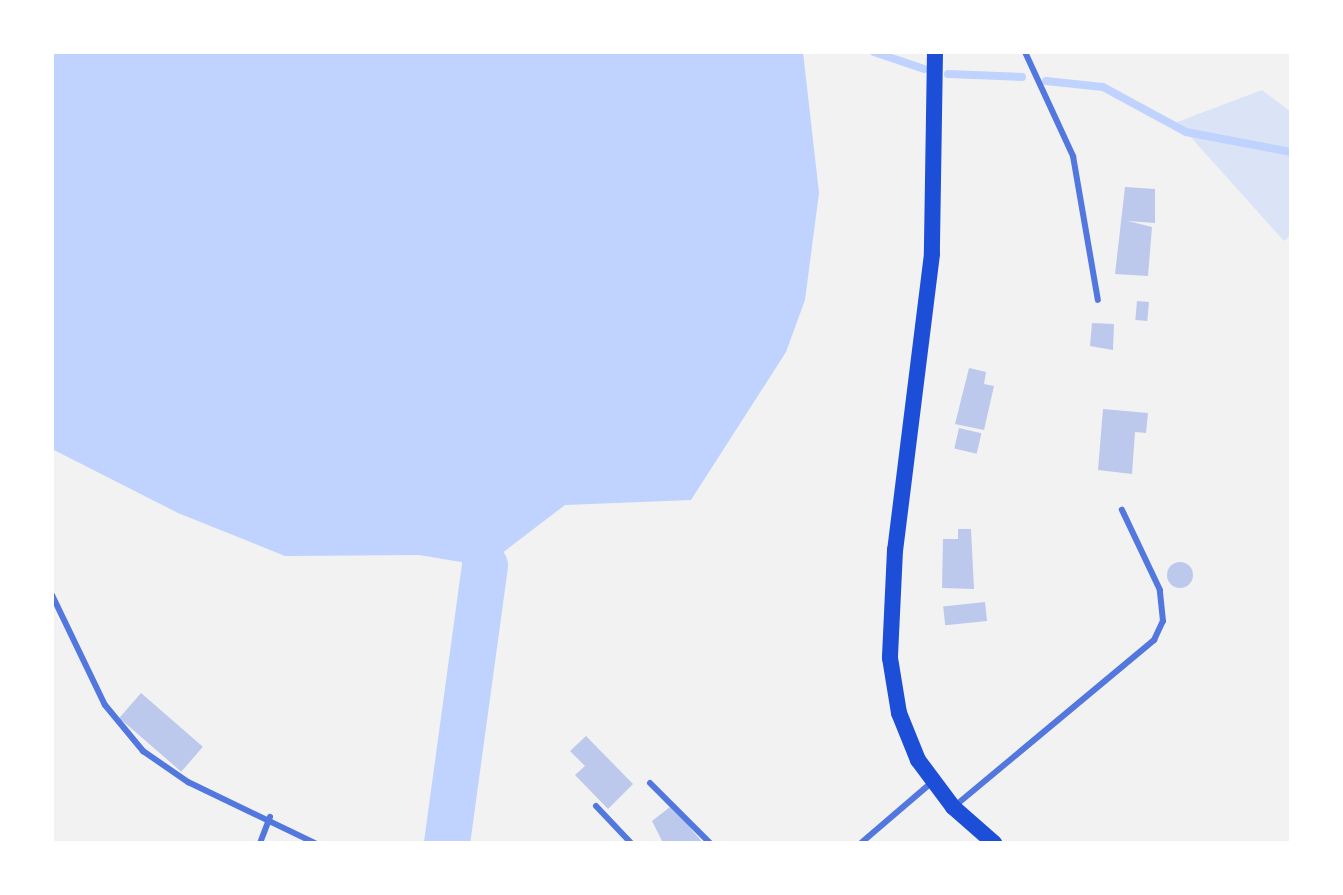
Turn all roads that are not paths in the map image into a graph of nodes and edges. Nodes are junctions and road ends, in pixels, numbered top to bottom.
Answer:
1 (935, 52) edge
2 (1025, 52) edge
3 (1098, 300) dead end
4 (1122, 510) dead end
5 (52, 595) edge
6 (932, 782) junction
7 (650, 783) dead end
8 (596, 806) dead end
9 (953, 807) junction
10 (270, 817) junction
11 (260, 843) edge
12 (315, 843) edge
13 (631, 843) edge
14 (710, 843) edge
15 (861, 843) edge
16 (994, 843) edge

1 - 6 main road
2 - 3 lane
4 - 9 lane
5 - 10 lane
6 - 9 main road
6 - 15 lane
7 - 14 lane
8 - 13 lane
9 - 16 main road
10 - 11 lane
10 - 12 lane

